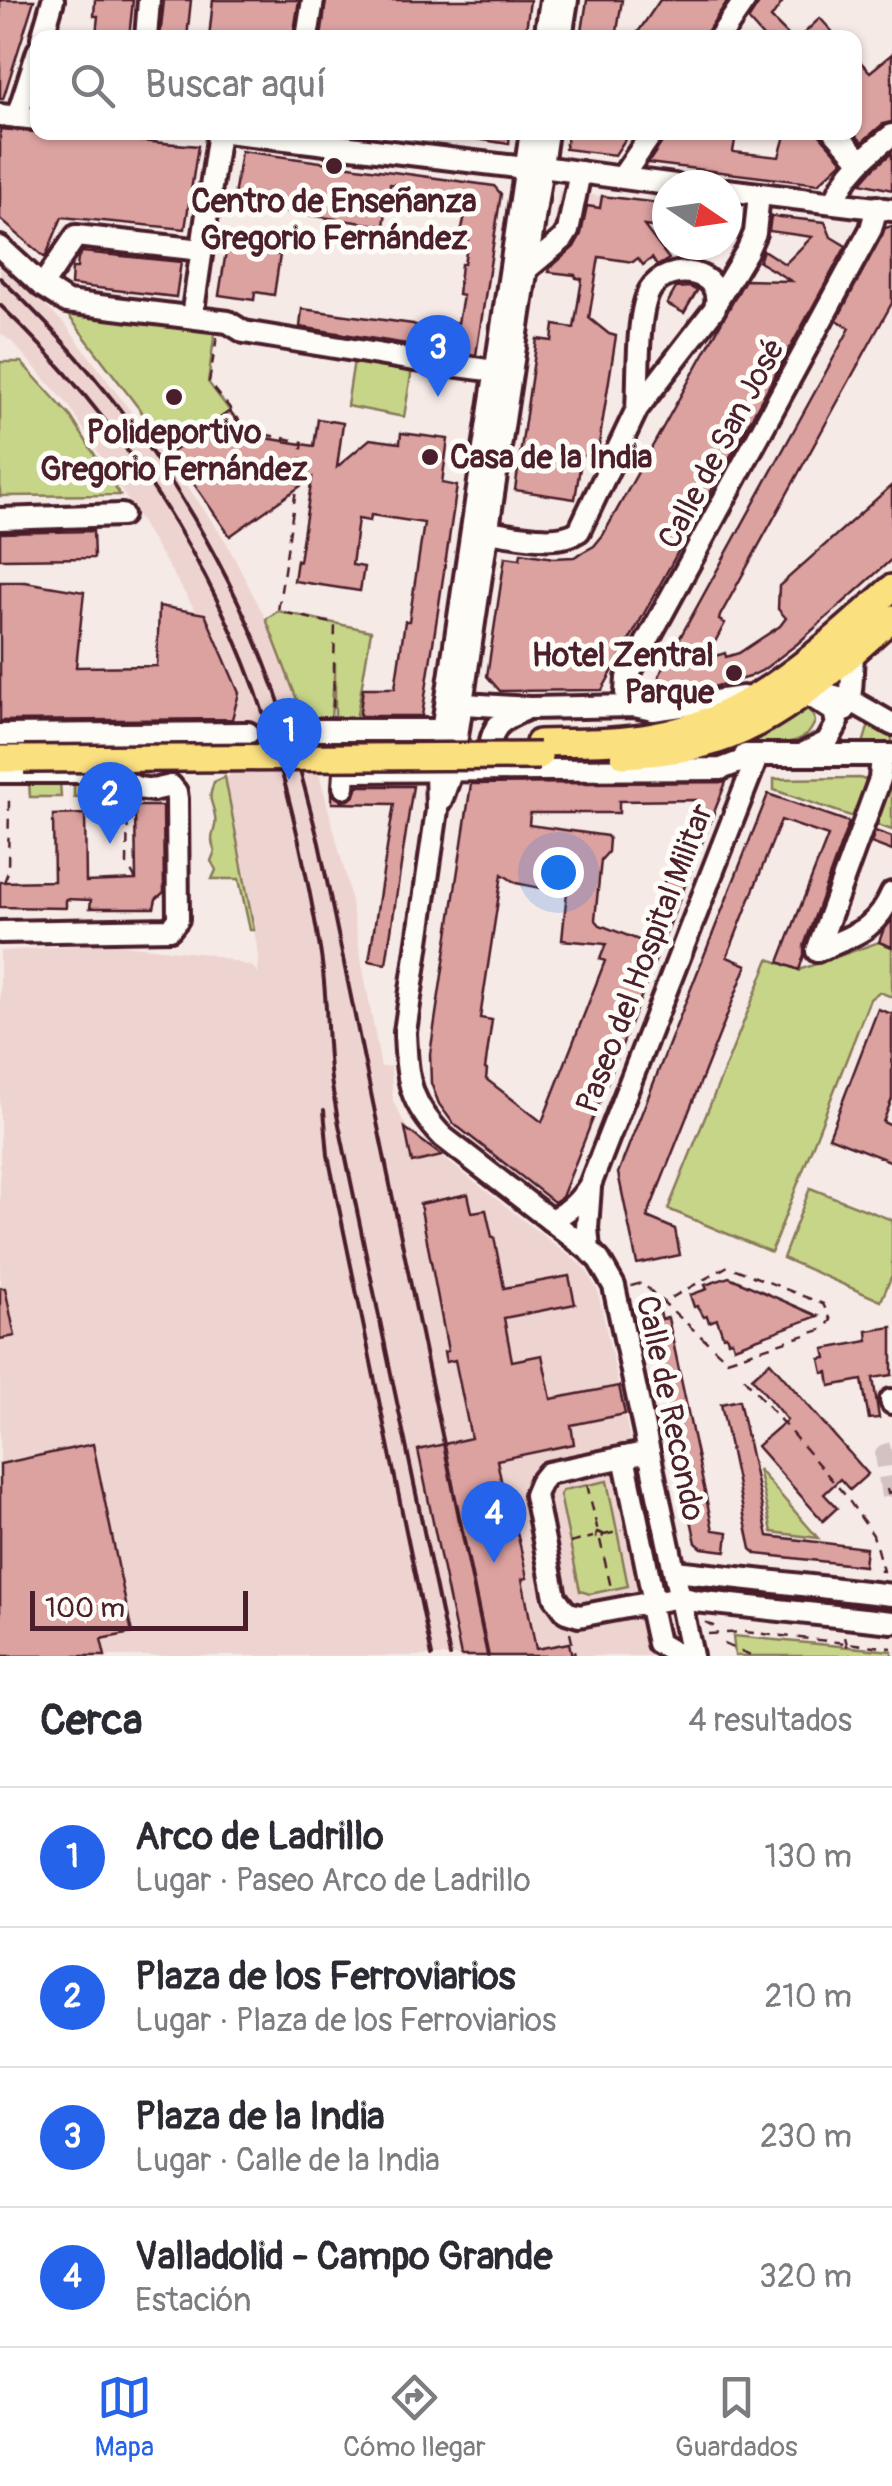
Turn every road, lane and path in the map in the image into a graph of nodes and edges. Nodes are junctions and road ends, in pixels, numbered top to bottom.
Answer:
1 (53, 0) edge
2 (149, 0) edge
3 (313, 0) edge
4 (550, 0) edge
5 (566, 0) edge
6 (746, 0) edge
7 (44, 30) edge
8 (147, 30) edge
9 (309, 30) edge
10 (546, 30) edge
11 (562, 30) edge
12 (731, 30) edge
13 (30, 77) edge
14 (18, 117) edge
15 (892, 134) edge
16 (222, 140) edge
17 (322, 140) edge
18 (532, 140) edge
19 (544, 140) edge
20 (647, 140) edge
21 (842, 140) edge
22 (861, 160) junction
23 (534, 168) junction
24 (622, 177) junction
25 (578, 182) junction
26 (652, 182) edge
27 (742, 192) edge
28 (759, 194) junction
29 (835, 202) junction
30 (884, 208) edge
31 (531, 242) junction
32 (0, 248) edge
33 (202, 250) junction
34 (526, 269) junction
35 (42, 286) junction
36 (717, 301) junction
37 (192, 317) junction
38 (220, 321) junction
39 (495, 370) junction
40 (637, 410) junction
41 (122, 515) dead end
42 (0, 519) edge
43 (487, 530) junction
44 (892, 588) edge
45 (892, 618) edge
46 (854, 650) junction
47 (767, 692) junction
48 (804, 692) junction
49 (850, 700) junction
50 (453, 703) junction
51 (634, 706) junction
52 (530, 708) junction
53 (837, 718) junction
54 (892, 724) edge
55 (300, 730) tunnel mouth
56 (332, 730) junction
57 (442, 730) junction
58 (248, 733) tunnel mouth
59 (0, 735) edge
60 (539, 750) junction
61 (12, 752) edge
62 (663, 753) junction
63 (758, 755) junction
64 (799, 755) junction
65 (887, 755) edge
66 (500, 770) junction
67 (444, 771) junction
68 (0, 772) edge
69 (344, 786) dead end
70 (9, 800) dead end
71 (128, 800) dead end
72 (136, 880) dead end
73 (4, 882) dead end
74 (892, 893) edge
75 (0, 932) edge
76 (590, 1184) junction
77 (550, 1220) junction
78 (590, 1250) junction
79 (614, 1290) junction
80 (664, 1302) junction
81 (744, 1378) dead end
82 (649, 1452) junction
83 (624, 1457) junction
84 (583, 1466) junction
85 (598, 1536) junction
86 (570, 1542) dead end
87 (872, 1570) dead end
88 (675, 1571) junction
89 (892, 1595) edge
90 (688, 1599) junction
91 (652, 1602) junction
92 (616, 1609) junction
93 (566, 1612) junction
94 (839, 1616) junction
95 (704, 1621) dead end
96 (892, 1622) edge
97 (717, 1628) dead end
98 (708, 1634) dead end
99 (724, 1644) dead end
100 (846, 1644) junction
101 (892, 1648) edge
102 (575, 1656) edge
103 (689, 1656) edge
104 (706, 1656) edge
105 (753, 1656) edge
106 (850, 1656) edge

1 - 7 street
2 - 8 street
3 - 9 street
4 - 10 street
5 - 11 street
6 - 12 street
13 - 14 street
15 - 22 street
16 - 33 street
17 - 23 street
18 - 23 street
19 - 23 street
20 - 24 street
21 - 22 street
22 - 29 street
23 - 25 street
23 - 31 street
23 - 39 street
24 - 25 street
24 - 26 street
25 - 31 street
25 - 34 street
27 - 28 street
28 - 29 street
28 - 36 street
29 - 30 street
30 - 51 street, Calle de San José
31 - 34 street
32 - 35 street
33 - 35 street
33 - 37 street
34 - 43 street
35 - 37 street
36 - 40 street
36 - 40 street
37 - 38 street
38 - 39 street
38 - 56 path
39 - 50 street
40 - 43 street
41 - 42 street
43 - 50 street
44 - 47 main road
45 - 46 main road
46 - 48 main road
46 - 49 street
47 - 48 street
47 - 51 street
47 - 60 main road
48 - 49 street
48 - 53 street
48 - 62 main road
49 - 53 street
49 - 54 street
50 - 52 street
50 - 57 street
50 - 67 street
51 - 52 street
52 - 66 street
53 - 64 street
55 - 56 street
56 - 57 street
57 - 67 street
58 - 59 street
60 - 61 main road
60 - 62 main road
62 - 63 street
63 - 64 street
63 - 66 street
63 - 76 street, Paseo del Hospital Militar
64 - 65 street
65 - 74 street
66 - 67 street
67 - 69 street
67 - 77 street, Calle de Recondo
68 - 75 street
70 - 73 path
71 - 72 path
76 - 77 street, Paseo del Hospital Militar
76 - 78 street, Paseo del Hospital Militar
77 - 78 street, Calle de Recondo
78 - 79 street, Calle de Recondo
79 - 80 path
79 - 82 street, Calle de Recondo
80 - 80 path
81 - 87 path
82 - 83 street
82 - 88 street, Calle de Recondo
83 - 84 street
83 - 91 street
84 - 85 path
84 - 93 street
85 - 86 path
85 - 92 path
88 - 89 street
88 - 90 street, Calle de Recondo
90 - 91 street
90 - 94 street
90 - 103 street, Calle de Recondo
90 - 104 street, Calle de Recondo
91 - 92 street
91 - 103 street
92 - 93 street
93 - 102 path
94 - 96 street
94 - 100 path
95 - 97 path
98 - 100 path
99 - 105 path
100 - 101 path
100 - 106 path

